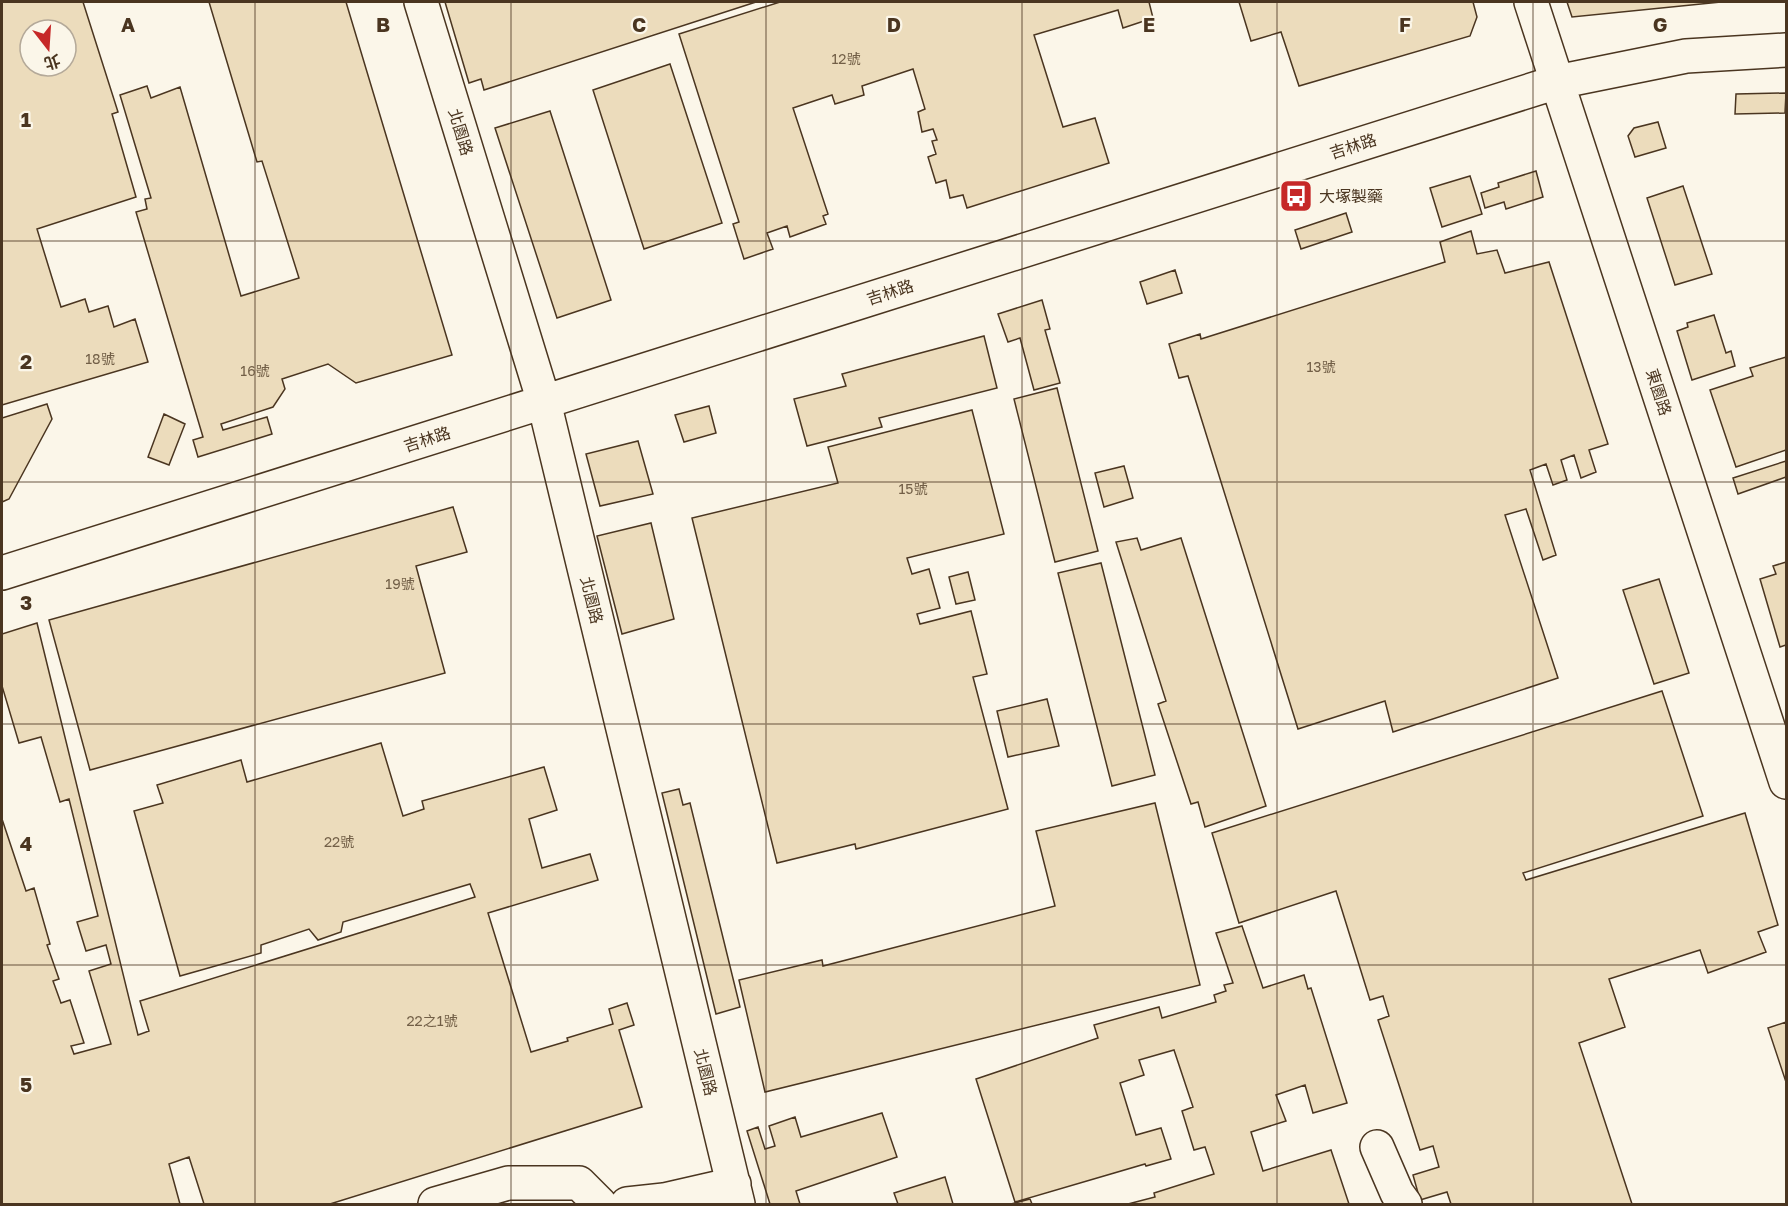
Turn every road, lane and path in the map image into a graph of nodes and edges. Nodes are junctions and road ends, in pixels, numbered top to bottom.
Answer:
1 (421, 2) edge
2 (1532, 2) edge
3 (1786, 50) edge
4 (1557, 82) junction
5 (544, 402) junction
6 (2, 573) edge
7 (1786, 782) edge
8 (1377, 1147) dead end
9 (736, 1194) edge
10 (435, 1204) edge
11 (600, 1204) edge
12 (632, 1204) edge
13 (1406, 1204) edge

1 - 5 street, 北園路
2 - 4 street, 東園路
3 - 4 street, 吉林路
4 - 5 street, 吉林路
4 - 7 street, 東園路
5 - 6 street, 吉林路
5 - 9 street, 北園路
8 - 13 street
9 - 12 street
10 - 11 street

